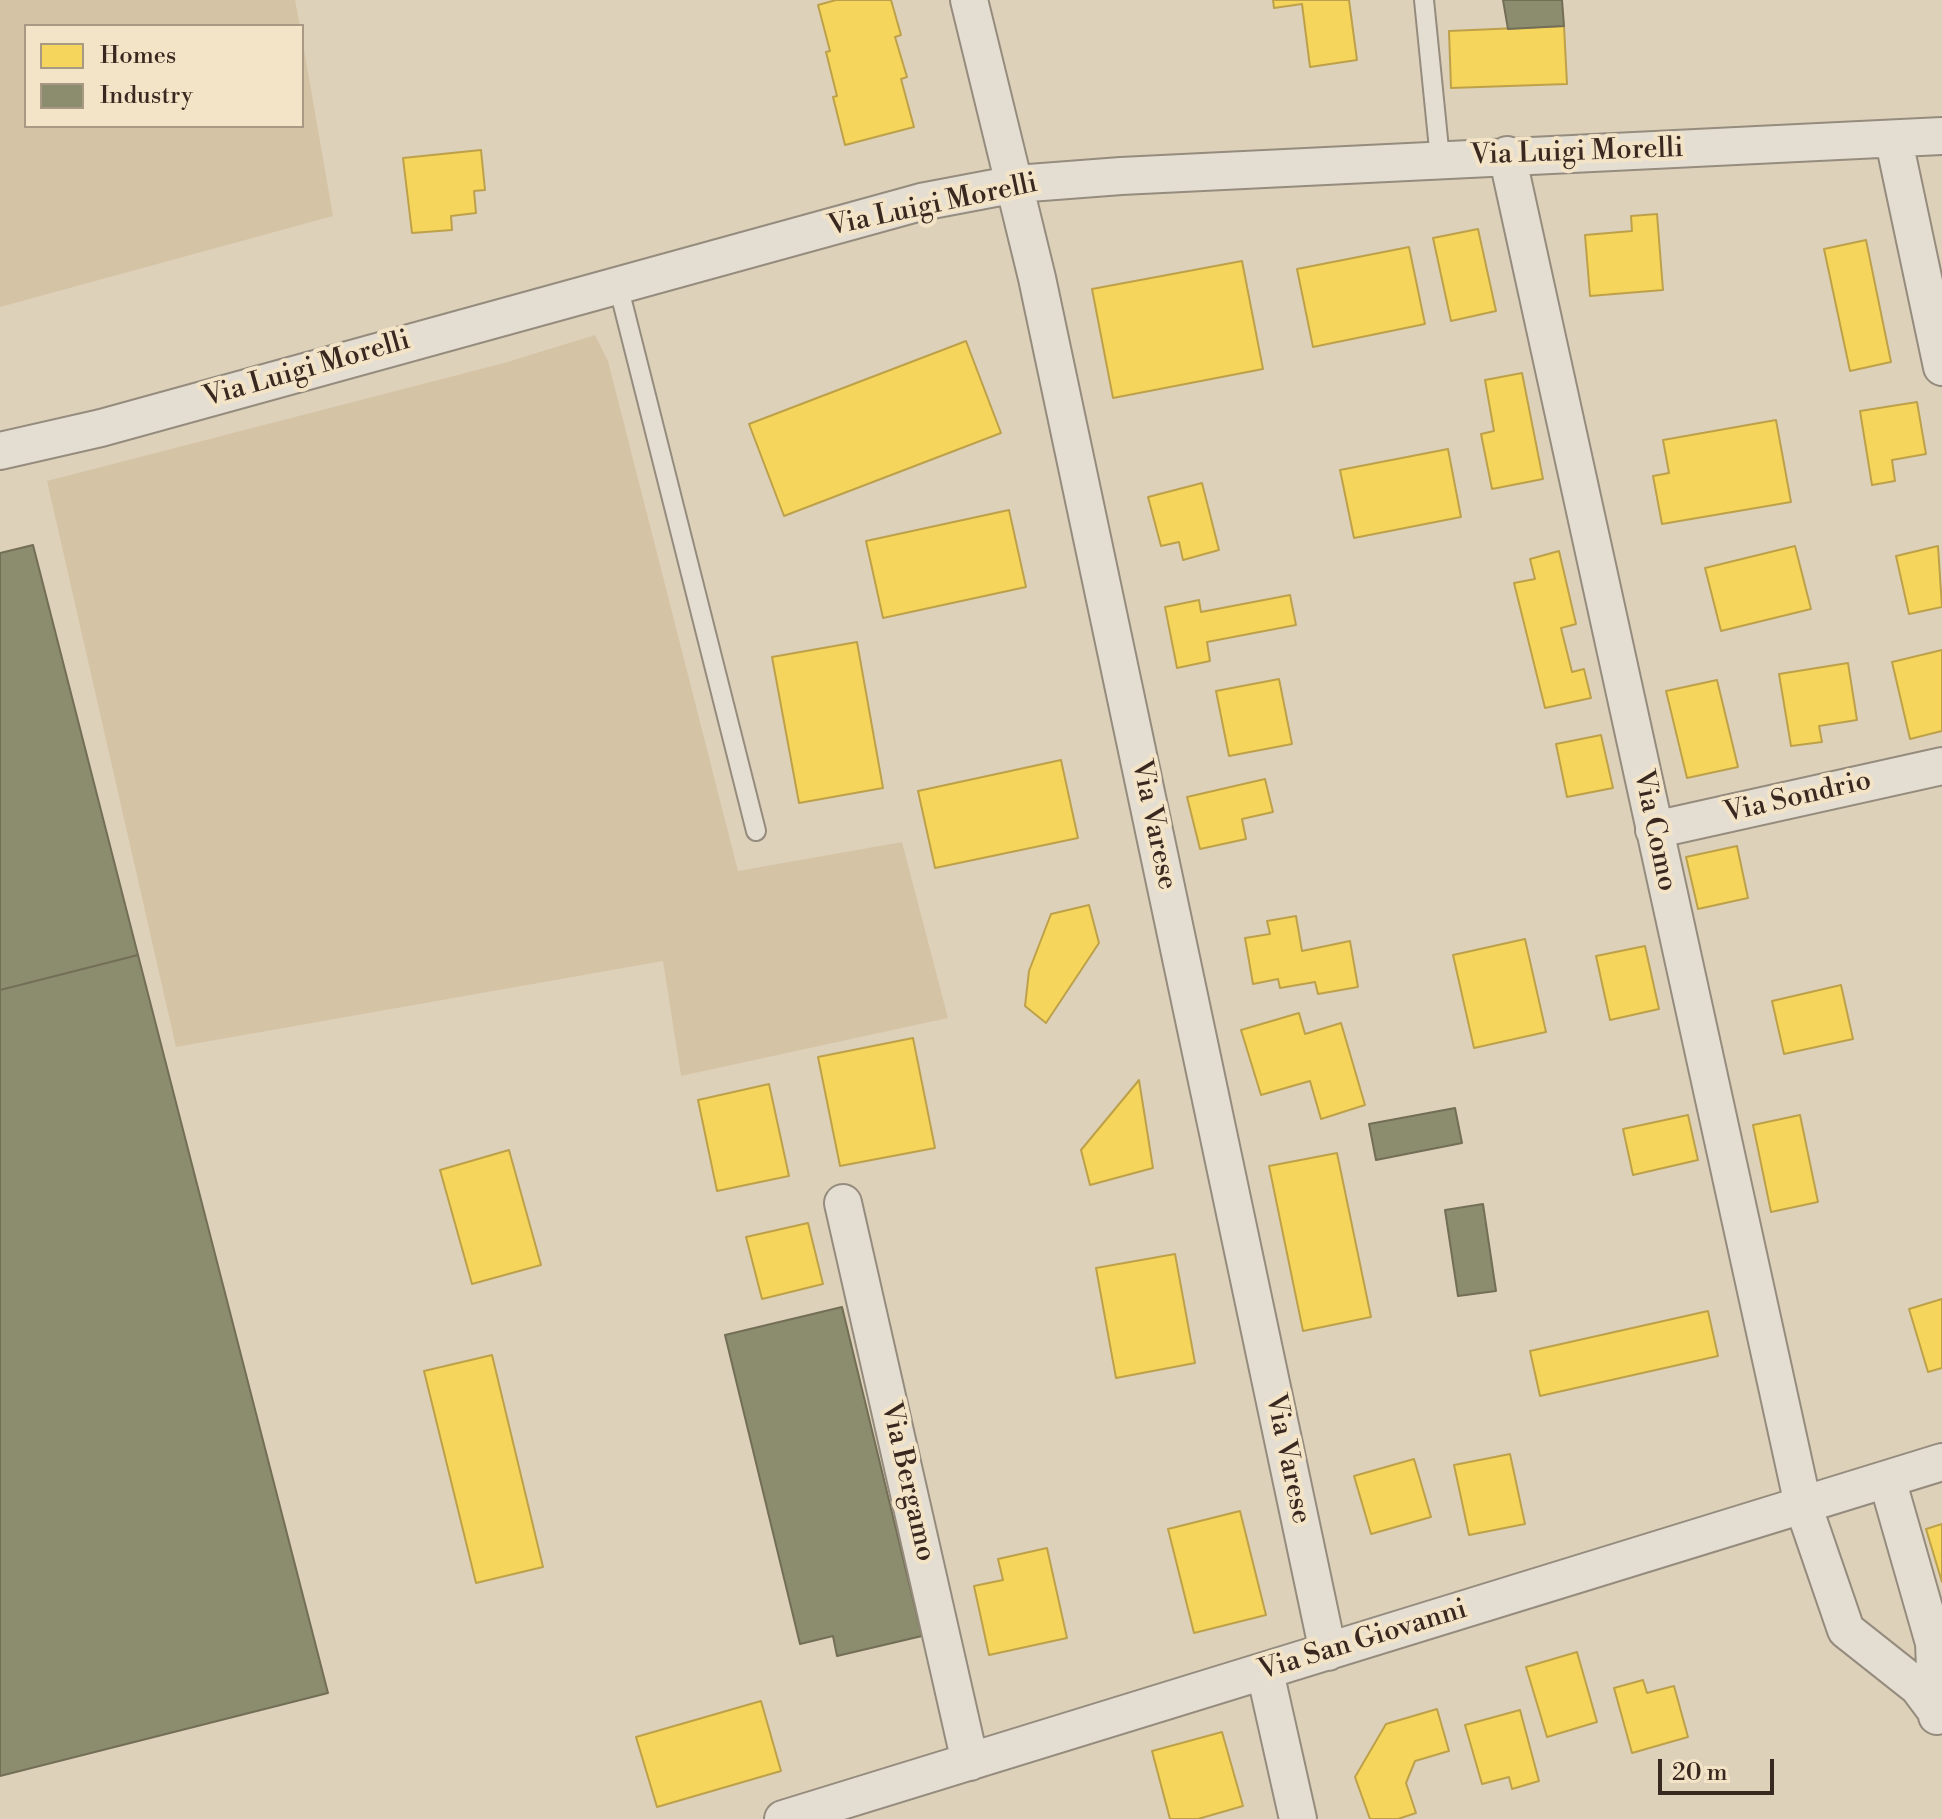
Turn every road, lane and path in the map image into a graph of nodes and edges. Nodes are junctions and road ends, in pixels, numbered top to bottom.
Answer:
1 (969, 0) edge
2 (1424, 0) edge
3 (1942, 136) edge
4 (1894, 141) junction
5 (1507, 155) junction
6 (1440, 159) junction
7 (1016, 184) junction
8 (618, 285) junction
9 (1942, 367) edge
10 (0, 451) edge
11 (1942, 766) edge
12 (1654, 830) junction
13 (756, 831) dead end
14 (843, 1203) dead end
15 (1942, 1462) edge
16 (1887, 1479) junction
17 (1803, 1505) junction
18 (1328, 1652) junction
19 (1265, 1672) junction
20 (1939, 1722) edge
21 (970, 1762) junction
22 (783, 1819) edge
23 (1298, 1819) edge

1 - 7 street, Via Varese
2 - 6 lane
3 - 4 street, Via Luigi Morelli
4 - 5 street, Via Luigi Morelli
4 - 9 street
5 - 6 street, Via Luigi Morelli
5 - 12 street, Via Como
6 - 7 street, Via Luigi Morelli
7 - 8 street, Via Luigi Morelli
7 - 18 street, Via Varese
8 - 10 street, Via Luigi Morelli
8 - 13 lane
11 - 12 street, Via Sondrio
12 - 17 street, Via Como
14 - 21 street, Via Bergamo
15 - 16 street, Via San Giovanni
16 - 17 street, Via San Giovanni
16 - 20 street
17 - 18 street, Via San Giovanni
17 - 20 street, Via Como
18 - 19 street, Via San Giovanni
19 - 21 street, Via San Giovanni
19 - 23 street
21 - 22 street, Via San Giovanni

